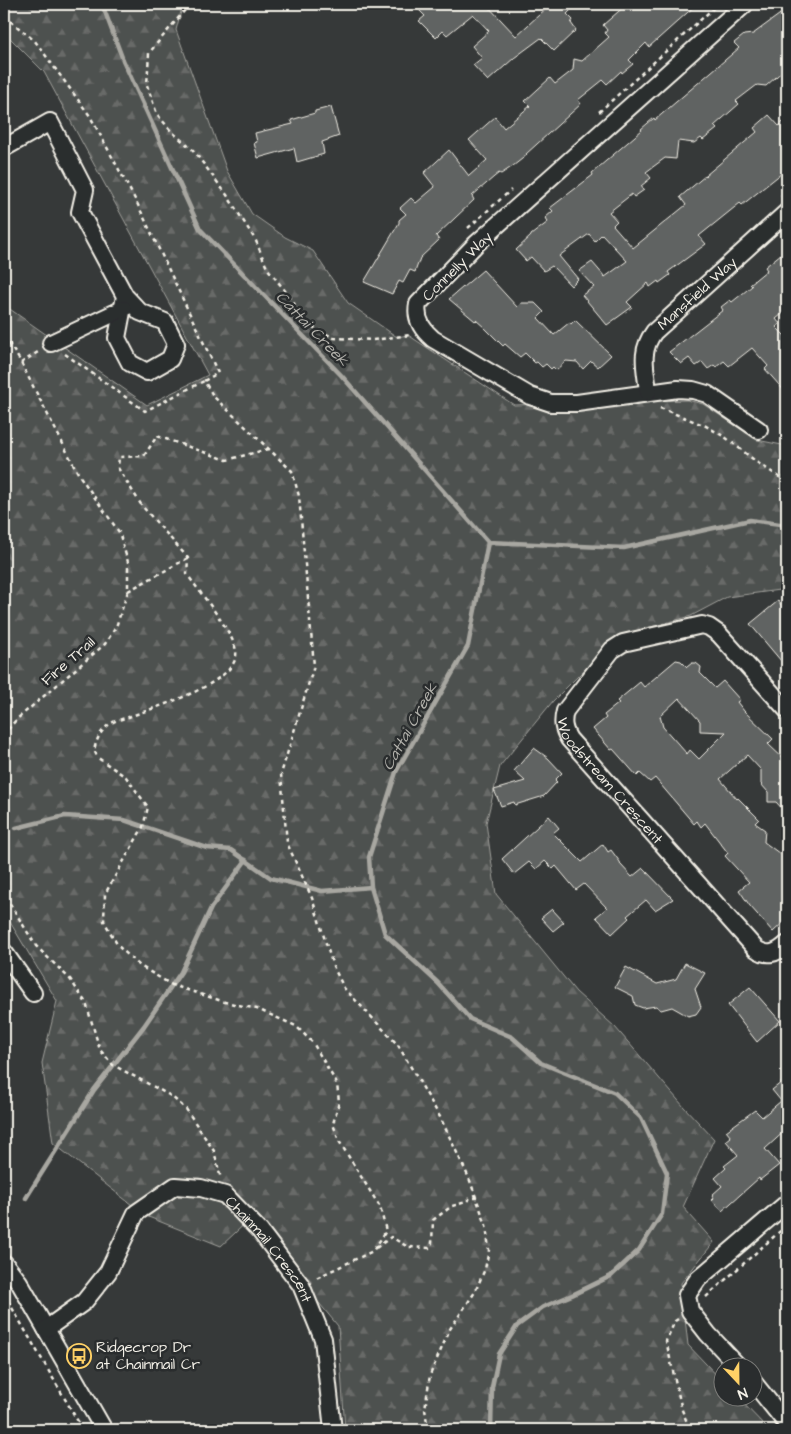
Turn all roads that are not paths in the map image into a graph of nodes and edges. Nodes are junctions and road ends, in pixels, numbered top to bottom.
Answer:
1 (745, 4) edge
2 (4, 148) edge
3 (787, 212) edge
4 (51, 343) road end
5 (648, 392) junction
6 (759, 430) dead end
7 (787, 710) edge
8 (787, 944) edge
9 (4, 952) edge
10 (33, 993) dead end
11 (787, 1203) edge
12 (4, 1263) edge
13 (46, 1329) junction
14 (729, 1356) edge
15 (764, 1395) edge
16 (787, 1424) edge
17 (104, 1430) edge
18 (333, 1430) edge

1 - 5 street, Connelly Way
2 - 4 street
3 - 5 street, Mansfield Way
5 - 6 street
7 - 8 street, Woodstream Crescent
9 - 10 street
11 - 14 street
12 - 13 street
13 - 17 street
13 - 18 street, Chainmail Crescent
15 - 16 street

